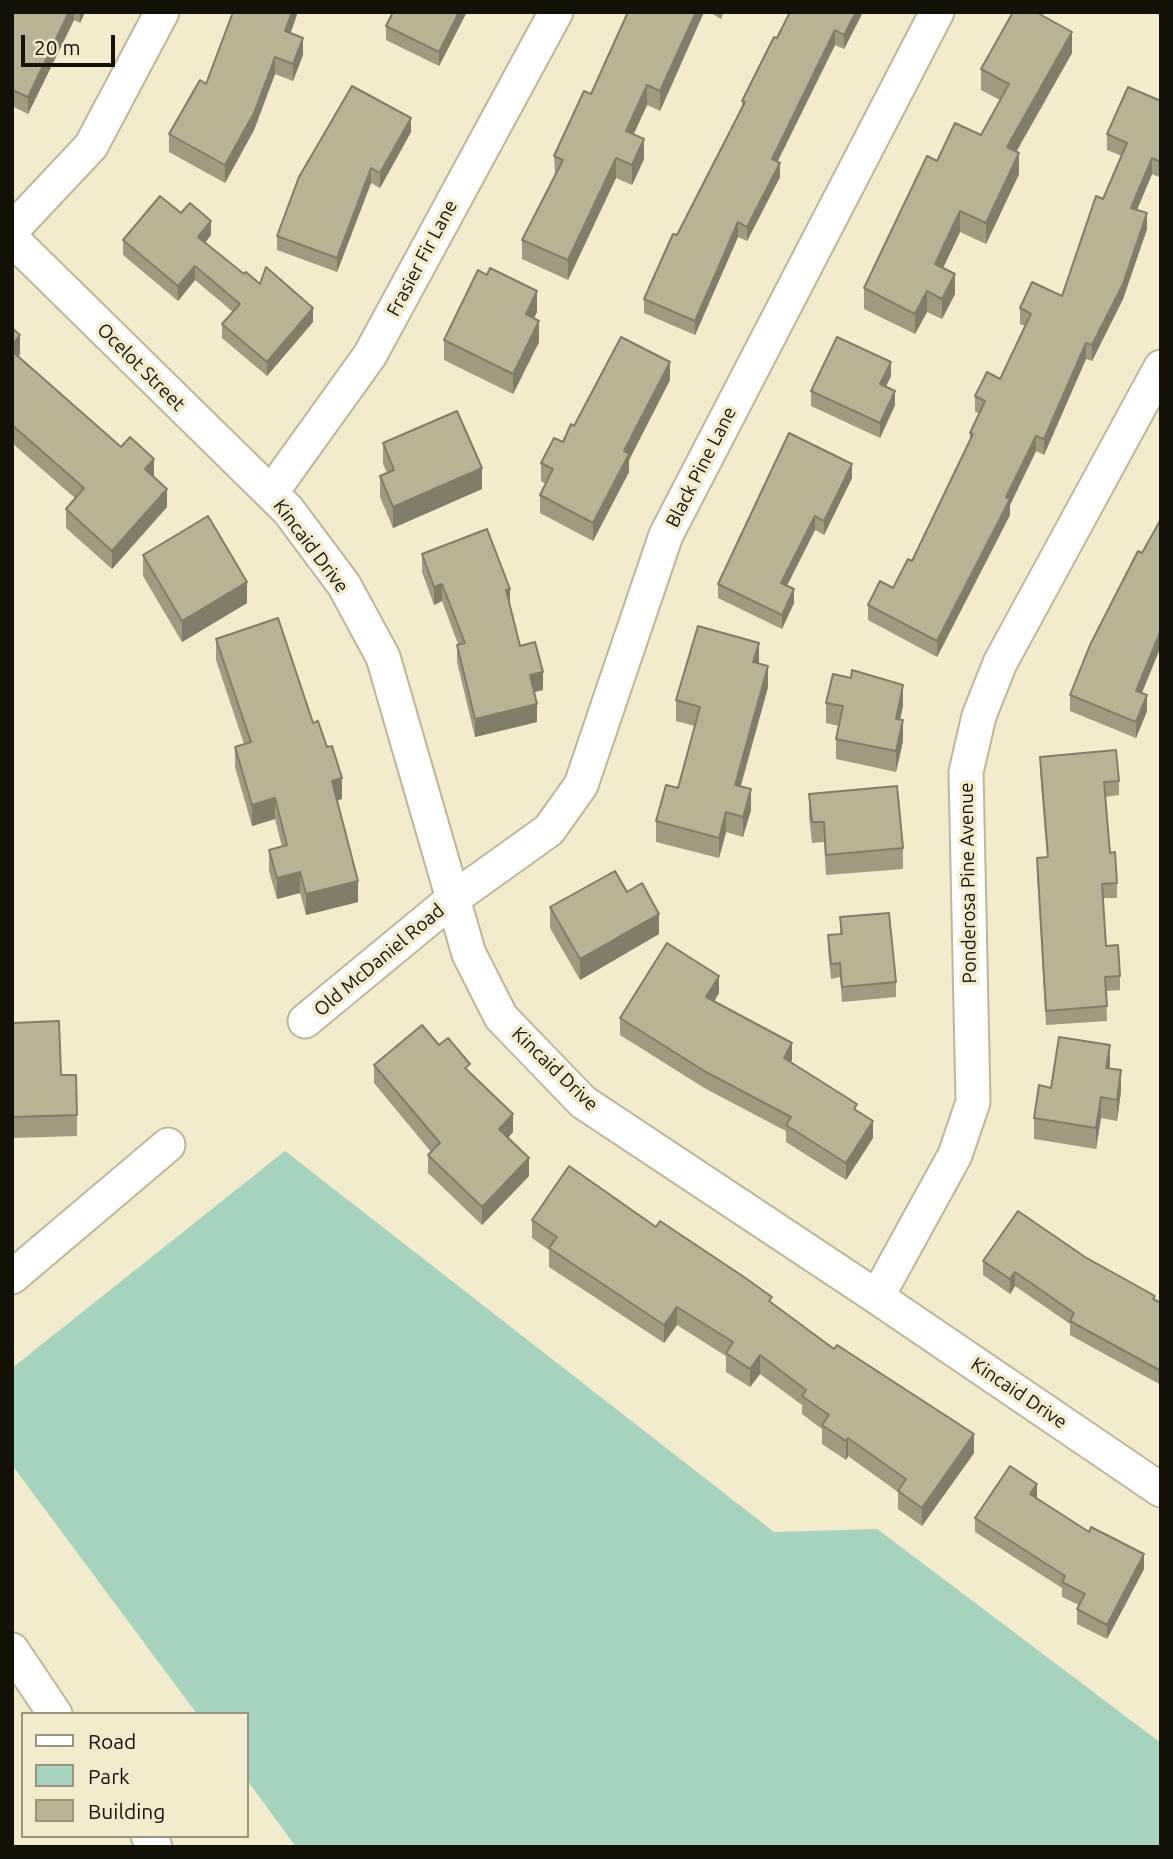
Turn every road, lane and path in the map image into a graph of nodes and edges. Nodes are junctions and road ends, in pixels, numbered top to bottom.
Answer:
1 (162, 12) edge
2 (556, 12) edge
3 (937, 12) edge
4 (12, 230) edge
5 (12, 239) edge
6 (1161, 367) edge
7 (271, 493) junction
8 (454, 898) junction
9 (305, 1021) dead end
10 (169, 1146) dead end
11 (12, 1277) edge
12 (877, 1297) junction
13 (1161, 1490) edge
14 (12, 1650) edge
15 (54, 1712) edge

1 - 4 street
2 - 7 street, Frasier Fir Lane
3 - 8 street, Black Pine Lane
5 - 7 street, Ocelot Street
6 - 12 street, Ponderosa Pine Avenue
7 - 8 street, Kincaid Drive
8 - 9 street, Old McDaniel Road
8 - 12 street, Kincaid Drive
10 - 11 street
12 - 13 street, Kincaid Drive
14 - 15 street

